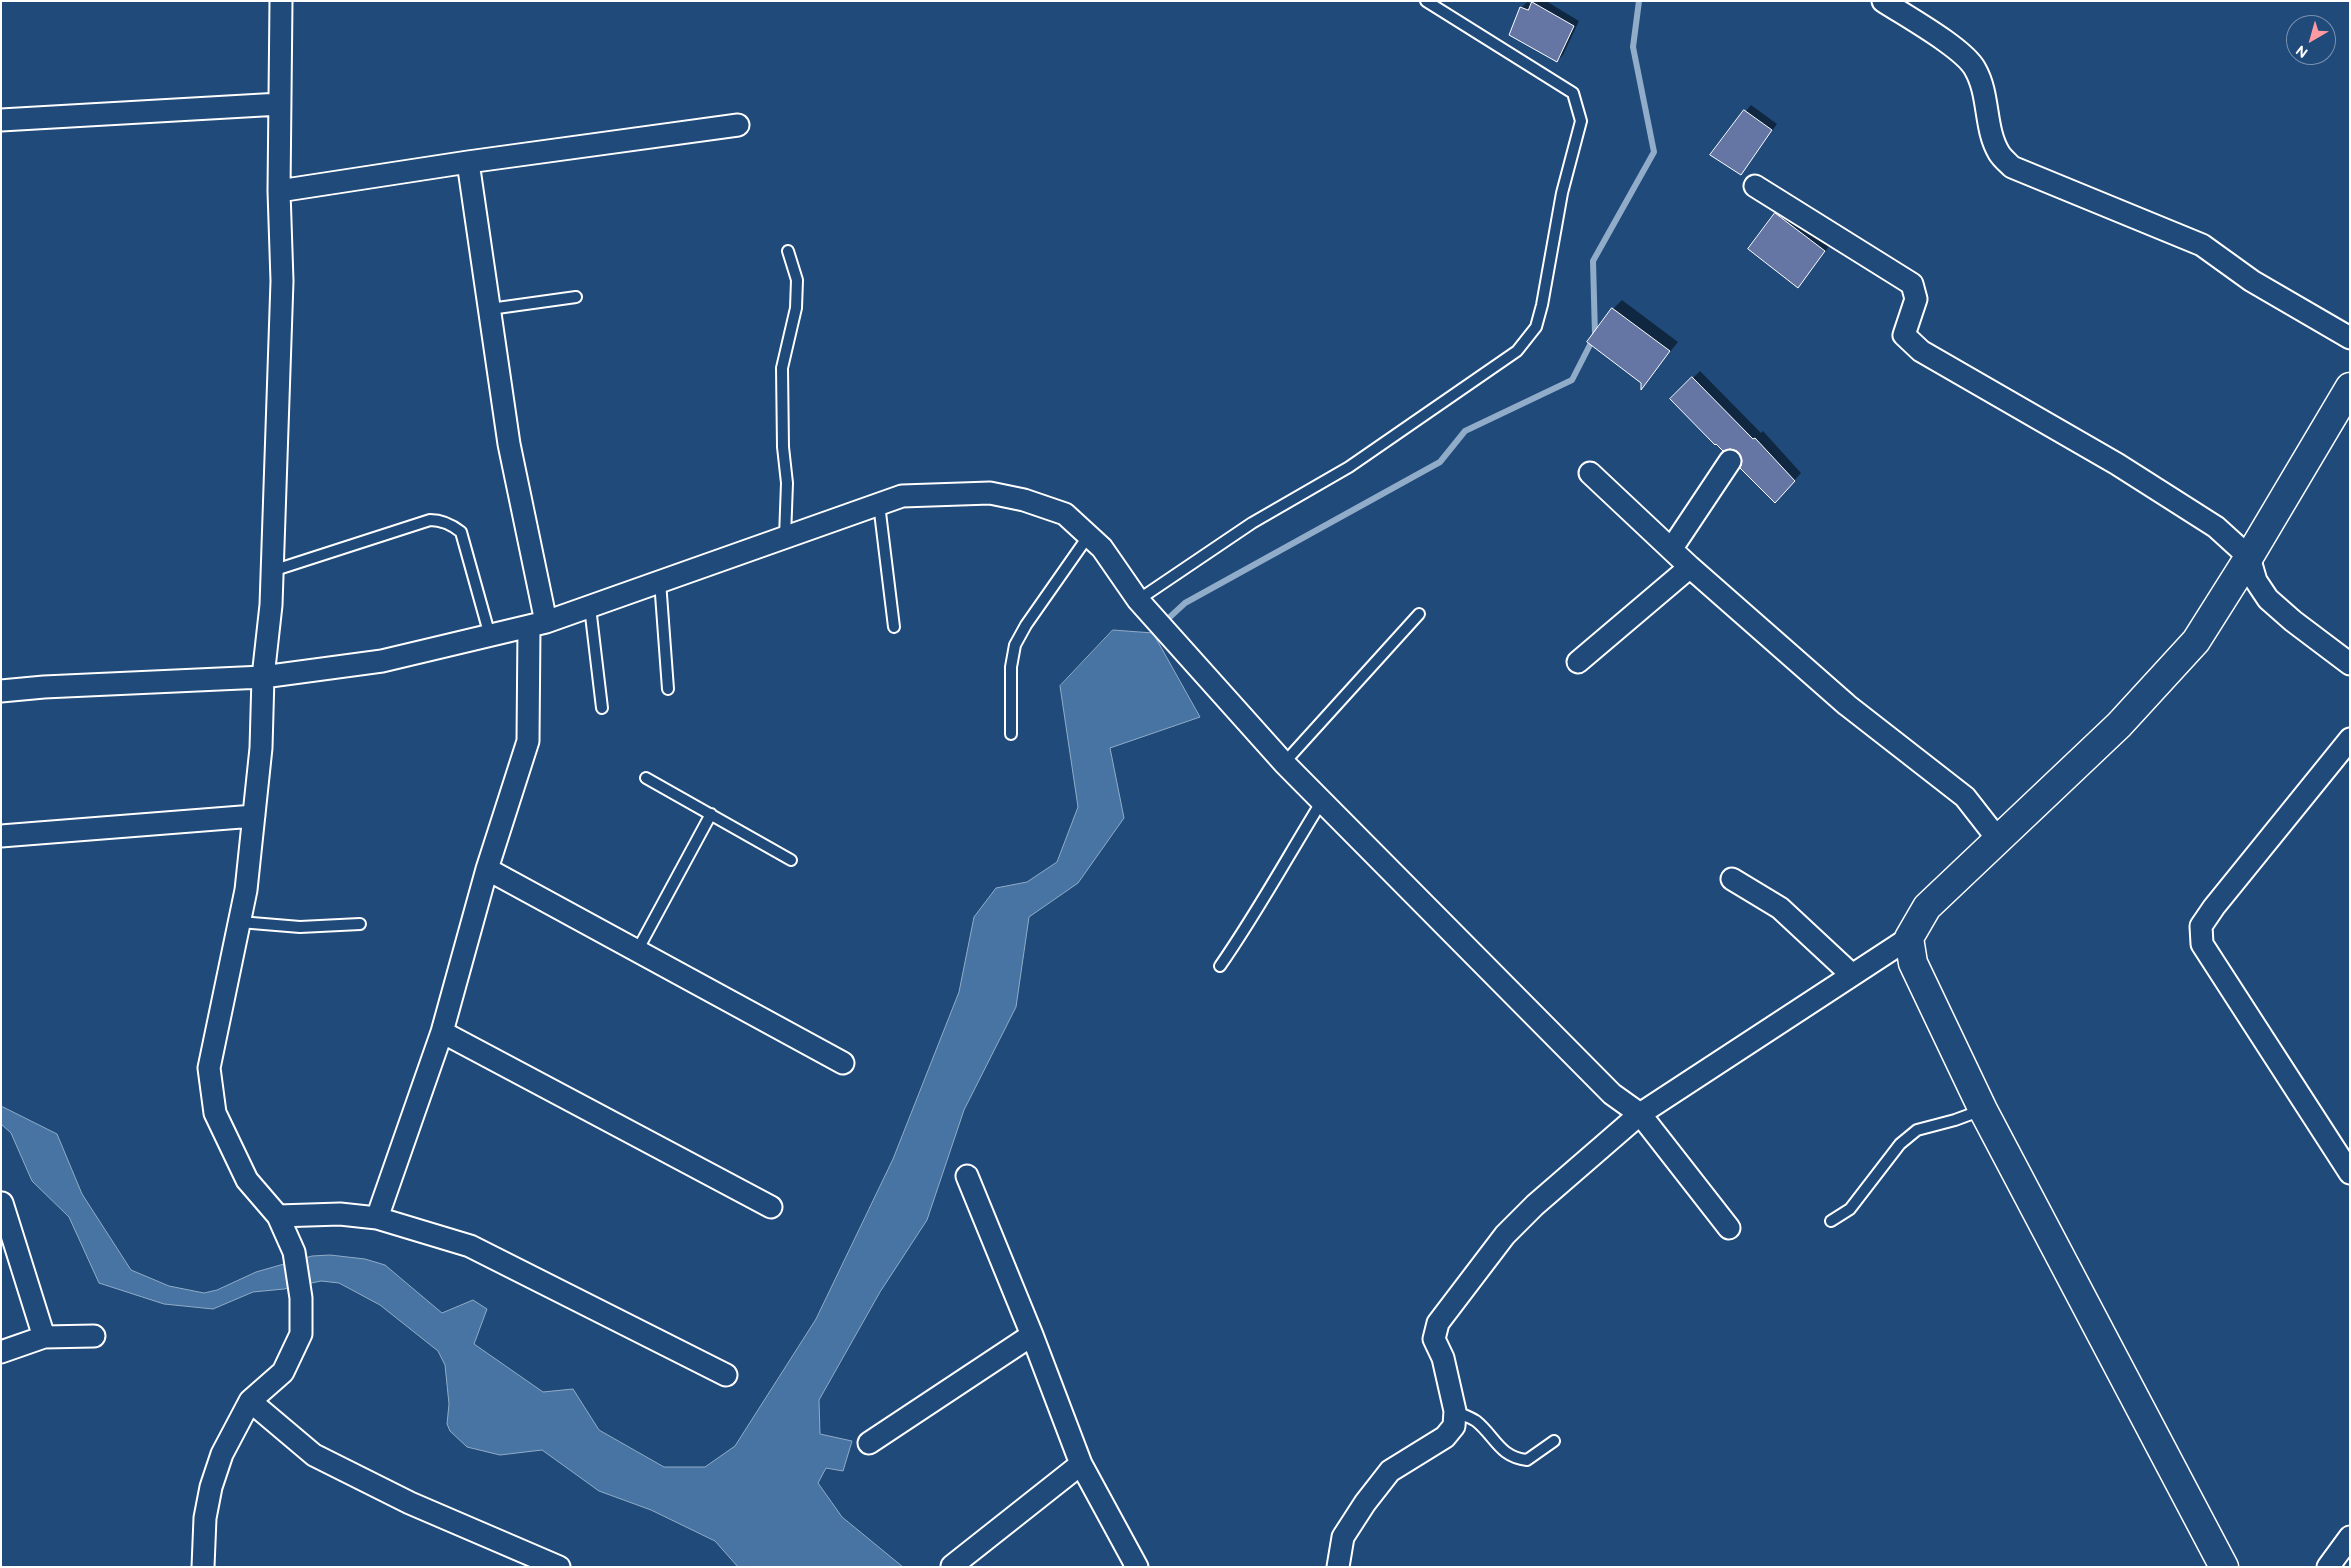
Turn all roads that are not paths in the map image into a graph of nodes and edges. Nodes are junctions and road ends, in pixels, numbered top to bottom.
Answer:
1 (281, 1) edge
2 (1426, 1) edge
3 (1883, 1) edge
4 (280, 104) junction
5 (1, 120) edge
6 (738, 125) dead end
7 (468, 162) junction
8 (1755, 186) dead end
9 (279, 191) junction
10 (788, 251) dead end
11 (576, 297) dead end
12 (490, 310) junction
13 (2350, 338) edge
14 (2350, 387) edge
15 (1730, 461) dead end
16 (1590, 473) dead end
17 (879, 504) junction
18 (1089, 535) junction
19 (785, 537) junction
20 (1672, 548) junction
21 (2249, 557) junction
22 (1690, 567) junction
23 (272, 571) junction
24 (660, 581) junction
25 (1138, 600) junction
26 (590, 607) junction
27 (1418, 614) dead end
28 (537, 624) junction
29 (894, 626) dead end
30 (490, 636) junction
31 (1578, 662) dead end
32 (2350, 664) edge
33 (262, 677) junction
34 (668, 689) dead end
35 (1, 691) edge
36 (602, 708) dead end
37 (1011, 734) dead end
38 (2350, 739) edge
39 (1284, 763) junction
40 (646, 778) dead end
41 (1322, 801) junction
42 (711, 814) junction
43 (254, 816) junction
44 (1, 836) edge
45 (1997, 838) junction
46 (791, 860) dead end
47 (487, 868) junction
48 (1732, 879) dead end
49 (240, 922) junction
50 (360, 924) dead end
51 (1909, 938) junction
52 (637, 951) junction
53 (1220, 966) dead end
54 (1852, 975) junction
55 (442, 1032) junction
56 (843, 1063) dead end
57 (1983, 1110) junction
58 (1640, 1114) junction
59 (2350, 1173) edge
60 (967, 1176) dead end
61 (2, 1203) edge
62 (772, 1207) dead end
63 (278, 1216) junction
64 (377, 1218) junction
65 (1831, 1221) dead end
66 (1729, 1228) dead end
67 (1032, 1335) junction
68 (94, 1336) dead end
69 (44, 1337) junction
70 (1, 1352) edge
71 (726, 1375) dead end
72 (250, 1401) junction
73 (1455, 1411) junction
74 (1554, 1441) dead end
75 (869, 1443) dead end
76 (1082, 1464) junction
77 (2350, 1537) edge
78 (952, 1566) edge
79 (203, 1567) edge
80 (559, 1567) edge
81 (1137, 1567) edge
82 (1338, 1567) edge
83 (2224, 1567) edge
84 (2328, 1567) edge

1 - 4 street
2 - 25 lane
3 - 13 street
4 - 5 street
4 - 9 street
6 - 7 street
7 - 9 street
7 - 12 street
8 - 21 street
9 - 23 street
10 - 19 lane
11 - 12 lane
12 - 28 street
14 - 21 street
15 - 20 street
16 - 20 street
17 - 18 street
17 - 19 street
17 - 29 lane
18 - 25 street
18 - 37 lane
19 - 24 street
20 - 22 street
21 - 32 street
21 - 45 street
22 - 31 street
22 - 45 street
23 - 30 lane
23 - 33 street
24 - 26 street
24 - 34 lane
25 - 39 street
26 - 28 street
26 - 36 lane
27 - 39 lane
28 - 30 street
28 - 47 street
30 - 33 street
33 - 35 street
33 - 43 street
38 - 59 street
39 - 41 street
40 - 42 lane
41 - 53 lane
41 - 58 street
42 - 46 lane
42 - 52 lane
43 - 44 street
43 - 49 street
45 - 51 street
47 - 52 street
47 - 55 street
48 - 54 street
49 - 50 lane
49 - 63 street
51 - 54 street
51 - 57 street
52 - 56 street
54 - 58 street
55 - 62 street
55 - 64 street
57 - 65 lane
57 - 83 street
58 - 66 street
58 - 73 street
60 - 67 street
61 - 69 street
63 - 64 street
63 - 72 street
64 - 71 street
67 - 75 street
67 - 76 street
68 - 69 street
69 - 70 street
72 - 79 street
72 - 80 street
73 - 74 lane
73 - 82 street
76 - 78 street
76 - 81 street
77 - 84 street

